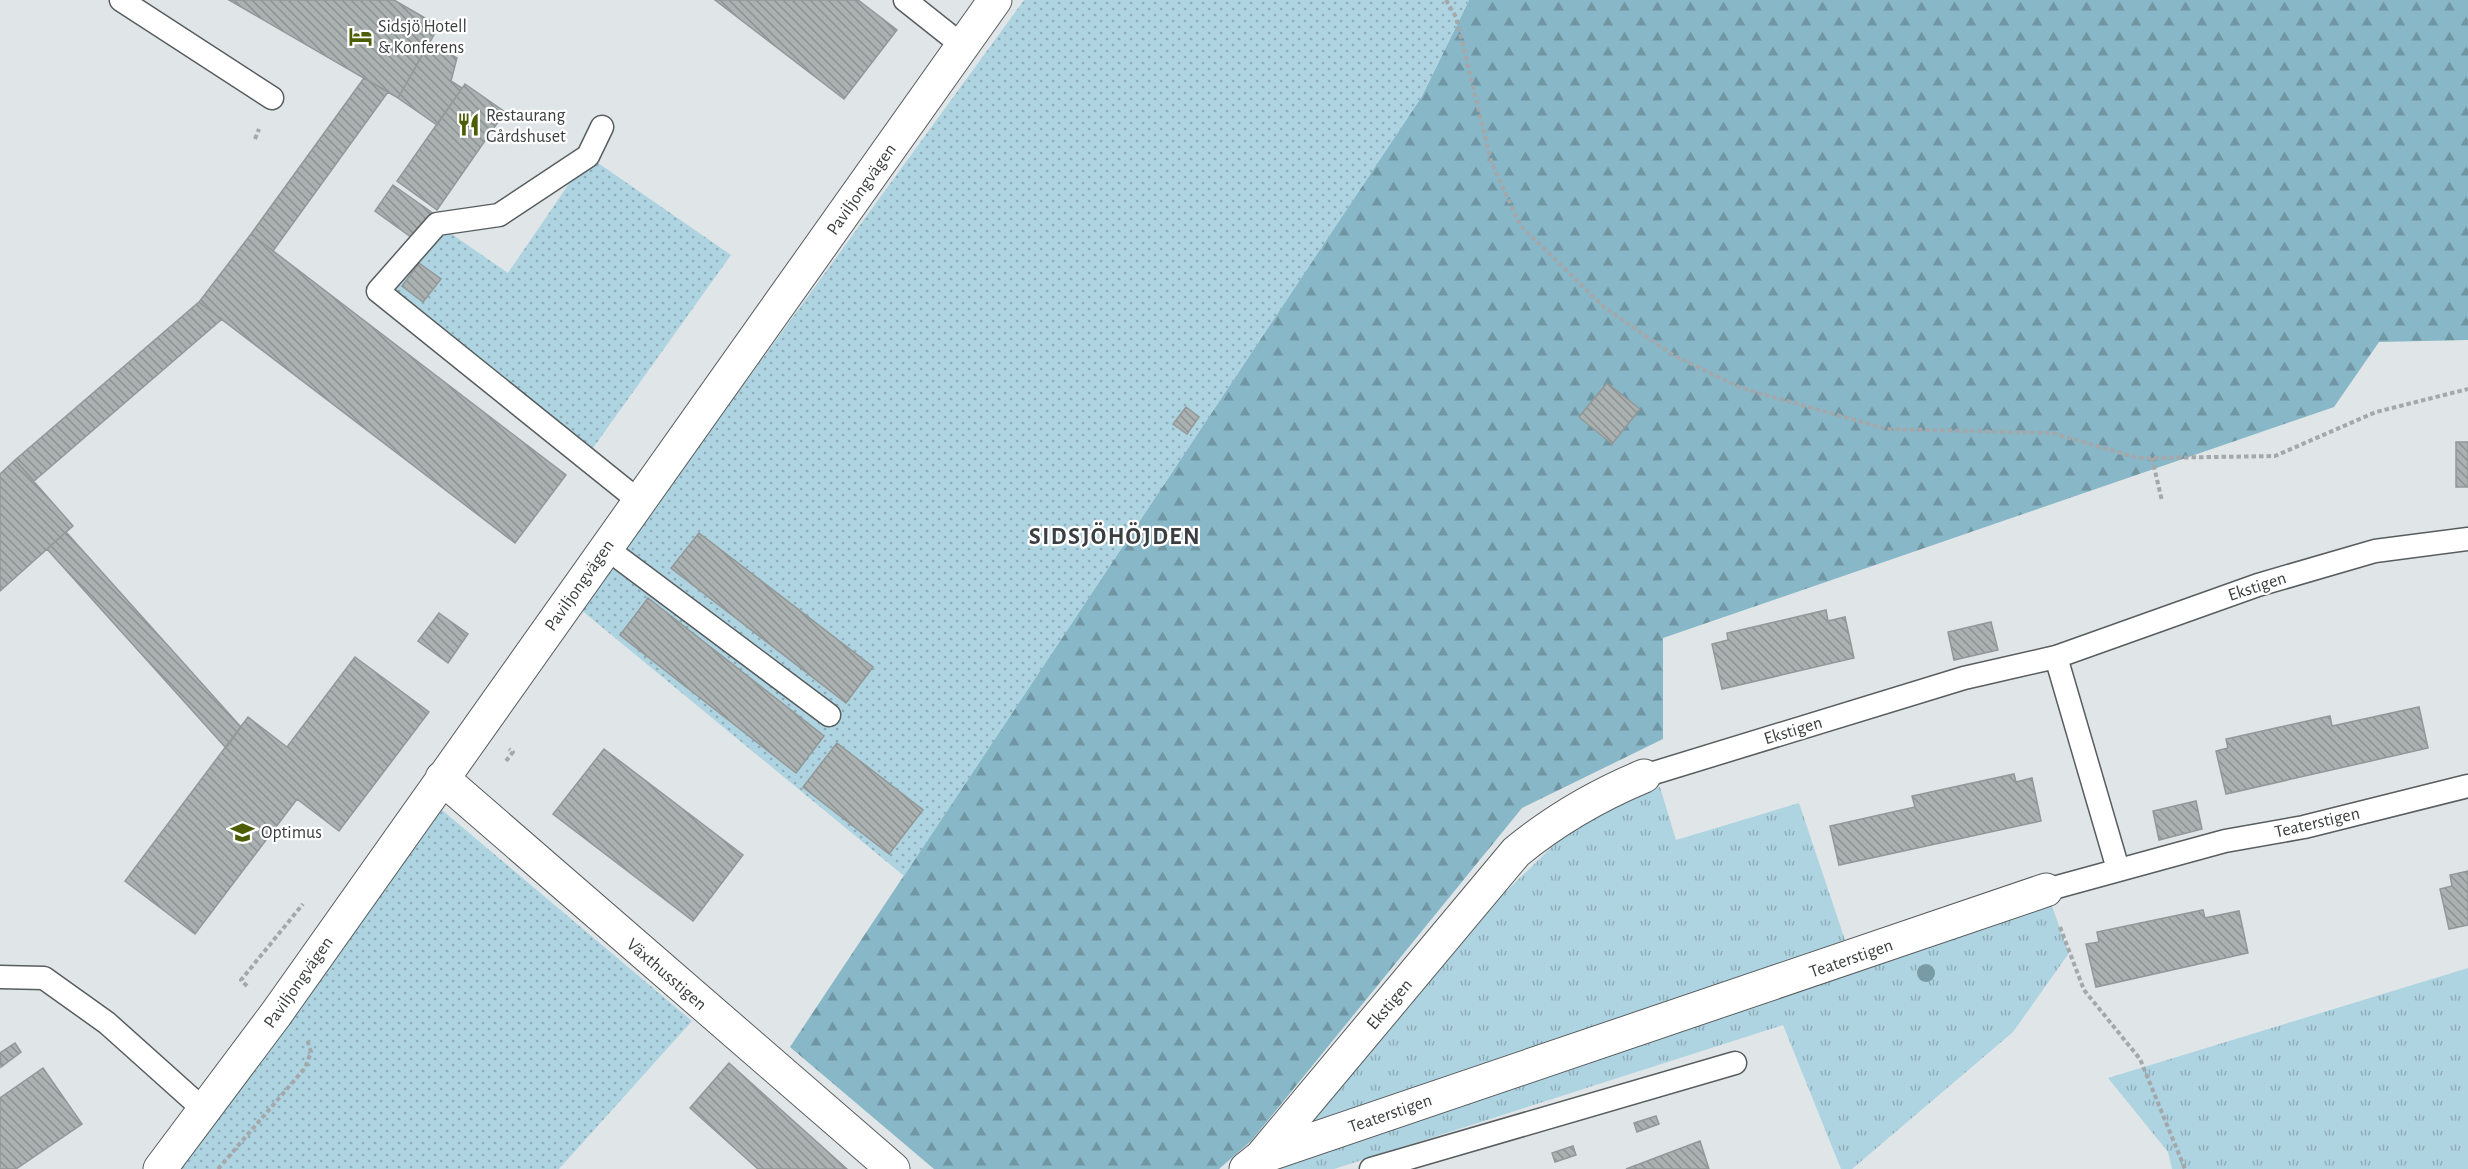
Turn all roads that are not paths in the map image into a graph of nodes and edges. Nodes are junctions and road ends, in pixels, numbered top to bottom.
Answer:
1 (121, 0) edge
2 (905, 0) edge
3 (995, 0) edge
4 (963, 46) junction
5 (272, 98) dead end
6 (602, 128) dead end
7 (639, 501) junction
8 (2468, 539) edge
9 (606, 548) junction
10 (2056, 657) junction
11 (829, 715) dead end
12 (1644, 776) joint
13 (442, 778) junction
14 (2468, 786) edge
15 (2118, 869) junction
16 (2046, 890) joint
17 (0, 977) edge
18 (1735, 1063) dead end
19 (203, 1109) junction
20 (1259, 1165) edge
21 (160, 1169) edge
22 (893, 1169) edge
23 (1371, 1169) edge

1 - 5 lane
2 - 4 lane
3 - 4 street, Paviljongvägen
4 - 7 street, Paviljongvägen
6 - 7 lane
7 - 9 street, Paviljongvägen
8 - 10 lane, Ekstigen
9 - 11 lane
9 - 13 street, Paviljongvägen
10 - 12 lane, Ekstigen
10 - 15 lane
12 - 20 street, Ekstigen
13 - 19 street, Paviljongvägen
13 - 22 street, Växthusstigen
14 - 15 lane, Teaterstigen
15 - 16 lane, Teaterstigen
16 - 20 street, Teaterstigen
17 - 19 lane
18 - 23 lane
19 - 21 street, Paviljongvägen

